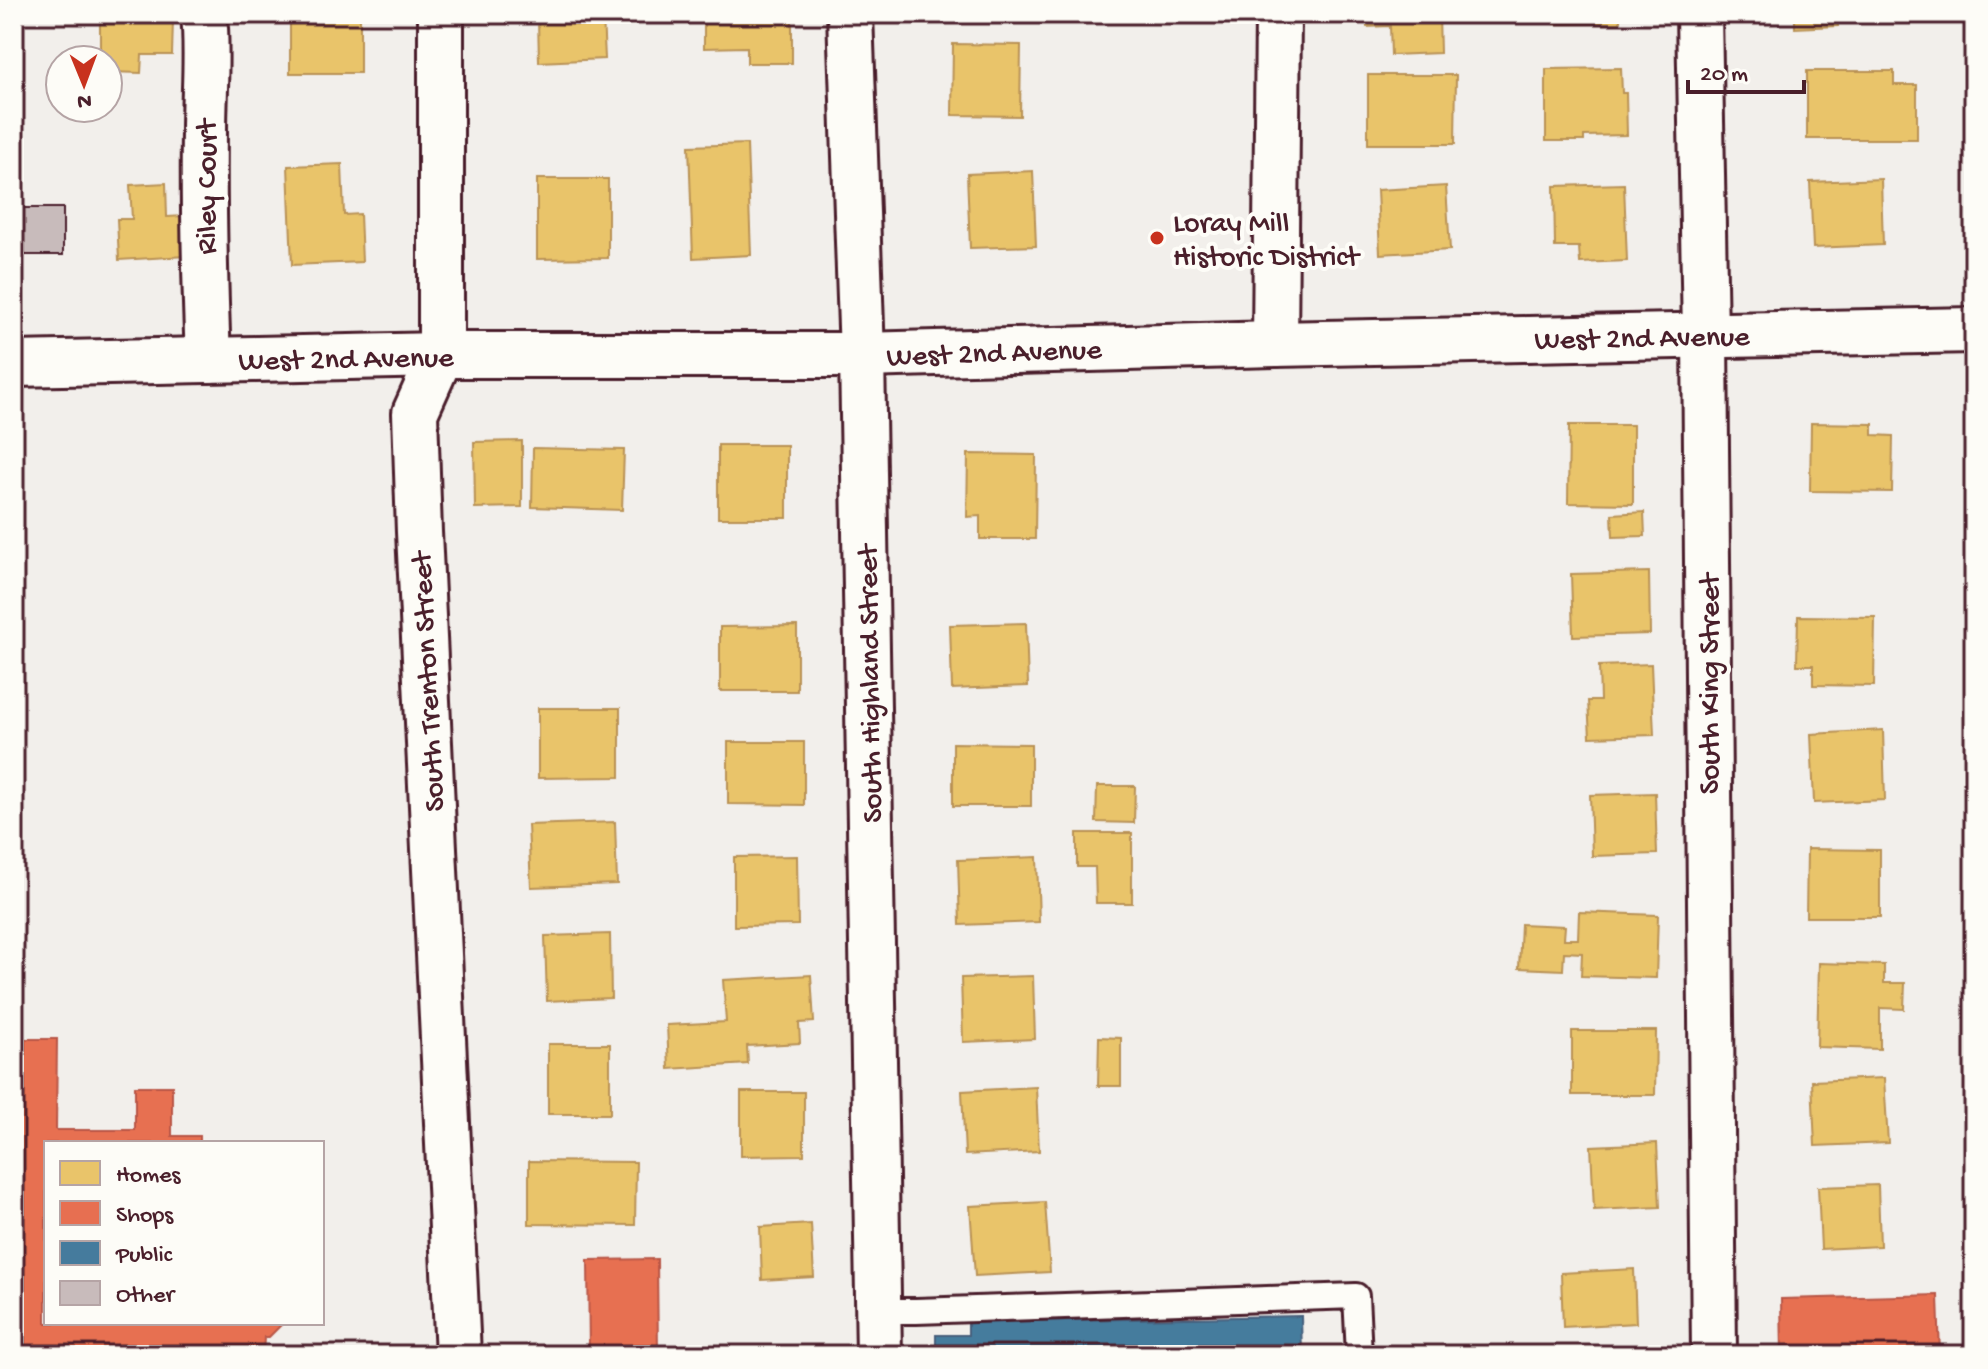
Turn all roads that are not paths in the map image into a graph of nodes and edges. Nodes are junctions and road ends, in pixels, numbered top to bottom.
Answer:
1 (204, 14) edge
2 (441, 14) edge
3 (850, 14) edge
4 (1278, 14) edge
5 (1699, 14) edge
6 (1974, 330) edge
7 (1705, 335) junction
8 (1275, 344) junction
9 (441, 355) junction
10 (862, 355) junction
11 (208, 360) junction
12 (14, 364) edge
13 (879, 1311) junction
14 (458, 1355) edge
15 (879, 1355) edge
16 (1359, 1355) edge
17 (1714, 1355) edge

1 - 11 street, Riley Court
2 - 9 street, South Trenton Street
3 - 10 street, South Highland Street
4 - 8 street
5 - 7 street, South King Street
6 - 7 street, West 2nd Avenue
7 - 8 street, West 2nd Avenue
7 - 17 street, South King Street
8 - 10 street, West 2nd Avenue
9 - 10 street, West 2nd Avenue
9 - 11 street, West 2nd Avenue
9 - 14 street, South Trenton Street
10 - 13 street, South Highland Street
11 - 12 street, West 2nd Avenue
13 - 15 street, South Highland Street
13 - 16 lane

